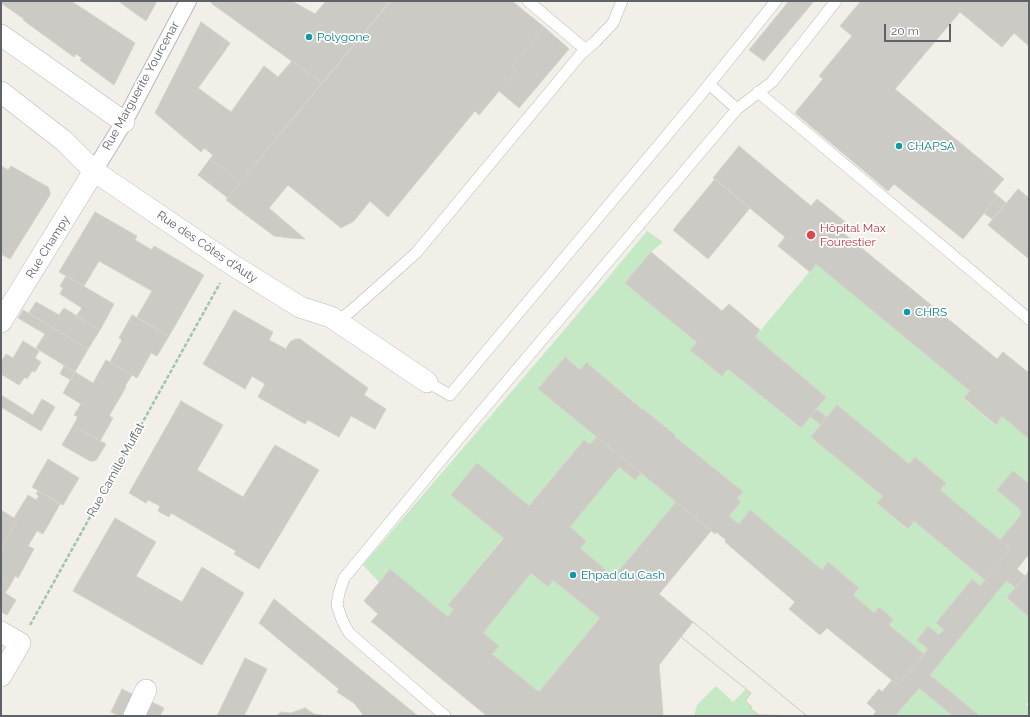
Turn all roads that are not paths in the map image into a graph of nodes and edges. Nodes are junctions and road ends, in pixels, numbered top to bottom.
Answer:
1 (188, 1) edge
2 (528, 1) edge
3 (622, 1) edge
4 (776, 1) edge
5 (836, 1) edge
6 (1, 35) edge
7 (586, 50) junction
8 (709, 84) junction
9 (1, 92) edge
10 (758, 92) junction
11 (737, 109) junction
12 (124, 122) junction
13 (94, 171) junction
14 (1029, 319) edge
15 (337, 321) junction
16 (1, 322) edge
17 (427, 382) joint
18 (1, 632) edge
19 (1, 676) edge
20 (146, 690) dead end
21 (134, 716) edge
22 (445, 716) edge

1 - 12 street, Rue Marguerite Yourcenar
2 - 7 lane
3 - 7 lane
4 - 8 lane
5 - 10 lane
6 - 12 street
7 - 15 lane
8 - 11 lane
8 - 17 lane
9 - 13 street, Rue des Côtes d'Auty
10 - 11 lane
10 - 14 lane
11 - 22 lane
12 - 13 street, Rue Marguerite Yourcenar
13 - 15 street, Rue des Côtes d'Auty
13 - 16 street, Rue Champy
15 - 17 street, Rue des Côtes d'Auty
18 - 19 street
20 - 21 street

